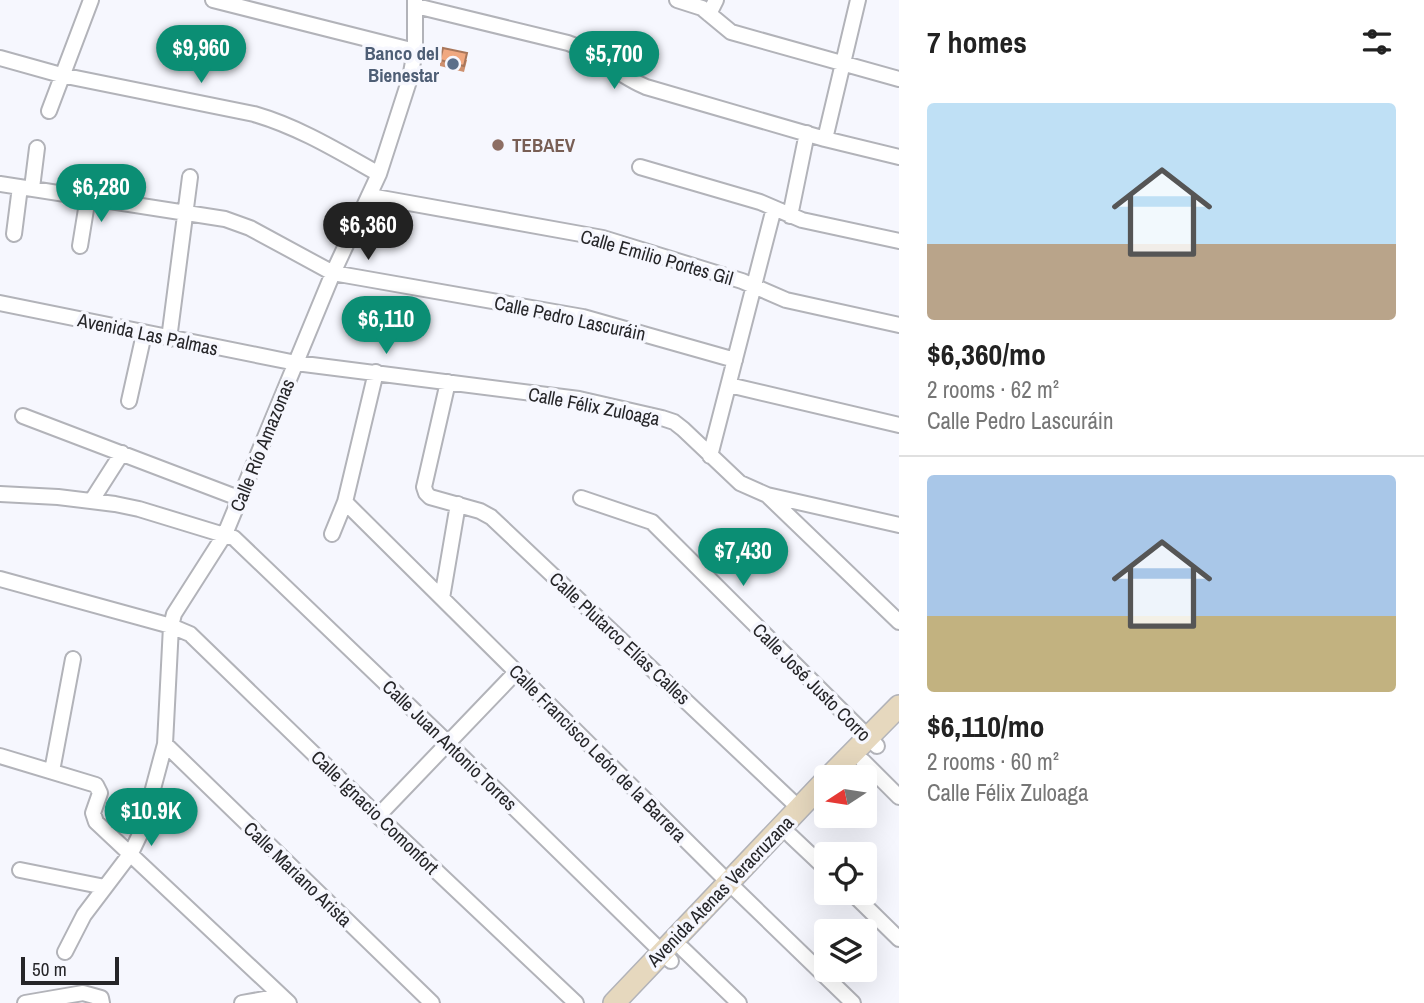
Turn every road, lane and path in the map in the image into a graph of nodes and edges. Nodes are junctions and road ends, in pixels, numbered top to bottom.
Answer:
1 (91, 0) edge
2 (213, 0) edge
3 (677, 0) edge
4 (716, 0) edge
5 (858, 0) edge
6 (416, 3) edge
7 (709, 14) junction
8 (415, 51) junction
9 (0, 58) edge
10 (842, 64) junction
11 (61, 75) junction
12 (899, 79) edge
13 (49, 111) dead end
14 (807, 133) junction
15 (825, 139) junction
16 (37, 148) dead end
17 (899, 157) edge
18 (640, 167) dead end
19 (379, 174) junction
20 (190, 177) dead end
21 (0, 184) edge
22 (26, 188) junction
23 (369, 196) junction
24 (88, 197) junction
25 (774, 208) junction
26 (185, 213) junction
27 (790, 216) junction
28 (14, 234) dead end
29 (899, 241) edge
30 (80, 246) dead end
31 (333, 274) junction
32 (754, 287) junction
33 (0, 303) edge
34 (899, 325) edge
35 (144, 334) junction
36 (169, 339) junction
37 (735, 360) junction
38 (296, 363) junction
39 (376, 372) junction
40 (448, 382) junction
41 (729, 385) junction
42 (129, 401) dead end
43 (23, 416) dead end
44 (899, 425) edge
45 (122, 453) junction
46 (710, 456) junction
47 (6, 494) edge
48 (767, 495) junction
49 (581, 498) dead end
50 (241, 499) junction
51 (92, 500) junction
52 (345, 502) junction
53 (458, 504) junction
54 (0, 507) edge
55 (899, 525) edge
56 (225, 534) junction
57 (332, 534) dead end
58 (0, 579) edge
59 (442, 598) junction
60 (899, 622) edge
61 (171, 626) junction
62 (73, 659) dead end
63 (516, 672) junction
64 (899, 706) edge
65 (899, 725) edge
66 (448, 743) junction
67 (165, 744) junction
68 (869, 748) junction
69 (0, 756) edge
70 (847, 765) edge
71 (857, 765) edge
72 (52, 771) junction
73 (814, 793) edge
74 (899, 797) edge
75 (799, 808) junction
76 (814, 812) edge
77 (378, 816) junction
78 (791, 836) junction
79 (131, 853) junction
80 (814, 858) edge
81 (20, 870) dead end
82 (105, 887) junction
83 (733, 887) junction
84 (864, 905) edge
85 (899, 939) edge
86 (65, 952) dead end
87 (672, 954) junction
88 (285, 999) edge
89 (25, 1003) edge
90 (102, 1003) edge
91 (242, 1003) edge
92 (432, 1003) edge
93 (576, 1003) edge
94 (614, 1003) edge
95 (632, 1003) edge
96 (739, 1003) edge
97 (853, 1003) edge

1 - 11 street
2 - 8 street
3 - 7 street
4 - 7 street
5 - 10 street
6 - 8 street, Calle Río Amazonas
6 - 14 street
7 - 10 street
8 - 19 street, Calle Río Amazonas
9 - 11 street
10 - 12 street
10 - 15 street
11 - 13 street
11 - 19 street
14 - 15 street
14 - 27 street
15 - 17 street
16 - 22 street
18 - 25 street
19 - 23 street, Calle Río Amazonas
20 - 26 street
21 - 22 street, Calle Pedro Lascuráin
22 - 24 street, Calle Pedro Lascuráin
22 - 28 street
23 - 31 street, Calle Río Amazonas
23 - 32 street, Calle Emilio Portes Gil
24 - 26 street, Calle Pedro Lascuráin
24 - 30 street
25 - 27 street
25 - 32 street
26 - 31 street, Calle Pedro Lascuráin
26 - 36 street
27 - 29 street
31 - 37 street, Calle Pedro Lascuráin
31 - 38 street, Calle Río Amazonas
32 - 34 street, Calle Emilio Portes Gil
32 - 37 street
33 - 35 street, Avenida Las Palmas
35 - 36 street, Avenida Las Palmas
35 - 42 street
36 - 38 street, Avenida Las Palmas
37 - 41 street
38 - 39 street, Calle Félix Zuloaga
38 - 50 street, Calle Río Amazonas
39 - 40 street, Calle Félix Zuloaga
39 - 52 street
40 - 46 street, Calle Félix Zuloaga
40 - 53 street, Calle Plutarco Elías Calles
41 - 44 street
41 - 46 street
43 - 45 street
45 - 50 street
45 - 51 street
46 - 48 street, Calle Félix Zuloaga
47 - 51 street
47 - 54 street
48 - 55 street
48 - 60 street, Calle Félix Zuloaga
49 - 68 street, Calle José Justo Corro
50 - 56 street, Calle Río Amazonas
51 - 56 street
52 - 57 street
52 - 59 street, Calle Francisco León de la Barrera
53 - 59 street
53 - 75 street, Calle Plutarco Elías Calles
56 - 61 street, Calle Río Amazonas
56 - 66 street, Calle Juan Antonio Torres
58 - 61 street, Calle Ignacio Comonfort
59 - 63 street, Calle Francisco León de la Barrera
61 - 67 street
61 - 77 street, Calle Ignacio Comonfort
62 - 72 street
63 - 66 street
63 - 83 street, Calle Francisco León de la Barrera
64 - 68 main road, Avenida Atenas Veracruzana
65 - 68 main road, Avenida Atenas Veracruzana
66 - 77 street
66 - 87 street, Calle Juan Antonio Torres
67 - 79 street
67 - 92 street, Calle Mariano Arista
68 - 70 main road, Avenida Atenas Veracruzana
68 - 71 main road, Avenida Atenas Veracruzana
68 - 74 street, Calle José Justo Corro
69 - 72 street
72 - 79 street
73 - 75 main road, Avenida Atenas Veracruzana
75 - 83 main road, Avenida Atenas Veracruzana
76 - 78 main road, Avenida Atenas Veracruzana
77 - 93 street, Calle Ignacio Comonfort
78 - 80 street
78 - 83 main road, Avenida Atenas Veracruzana
79 - 82 street
79 - 88 street
81 - 82 street
82 - 86 street
83 - 87 main road, Avenida Atenas Veracruzana
83 - 97 street, Calle Francisco León de la Barrera
84 - 85 street
87 - 94 main road, Avenida Atenas Veracruzana
87 - 95 main road, Avenida Atenas Veracruzana
87 - 96 street, Calle Juan Antonio Torres
88 - 91 street
89 - 90 street

